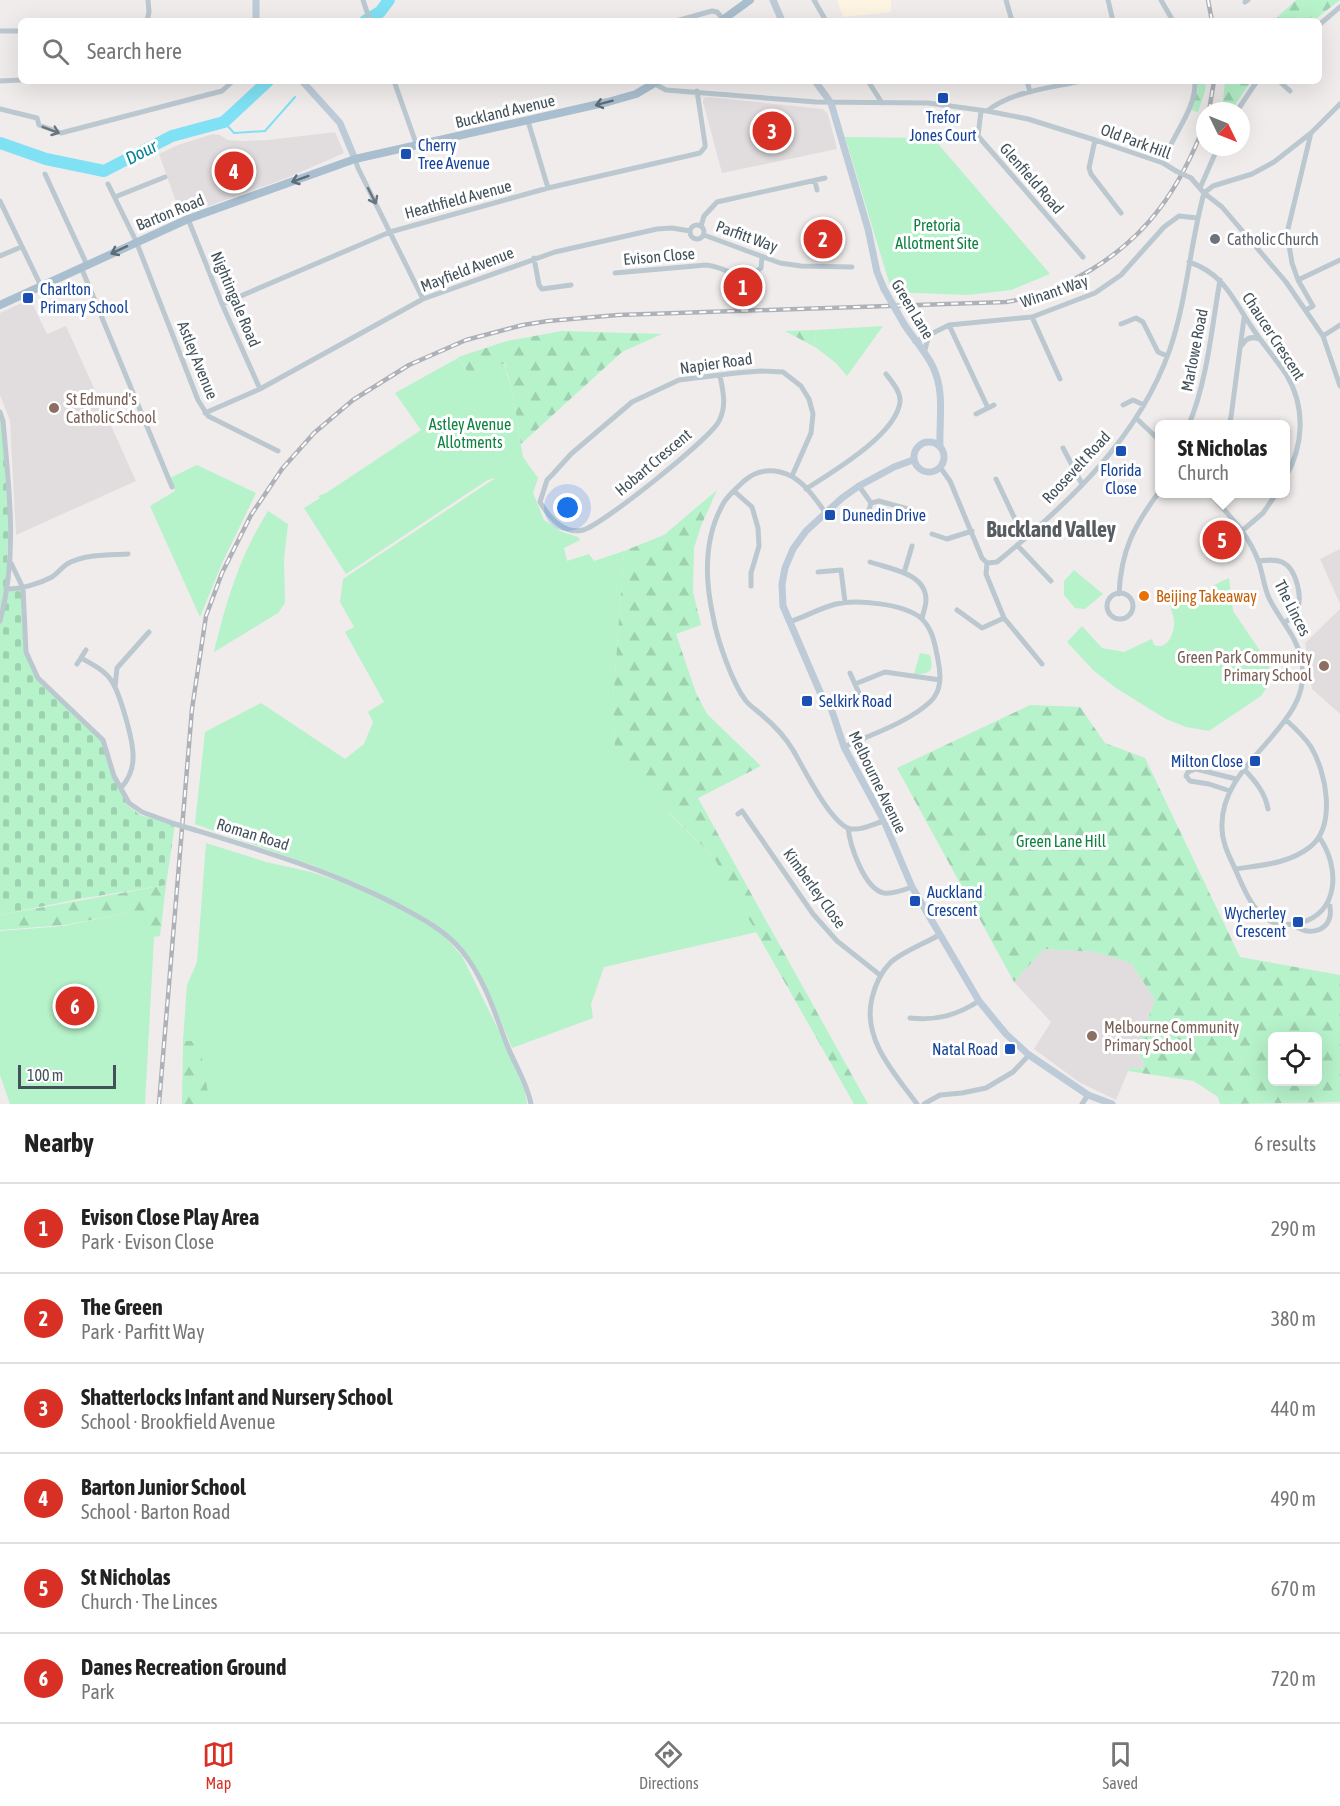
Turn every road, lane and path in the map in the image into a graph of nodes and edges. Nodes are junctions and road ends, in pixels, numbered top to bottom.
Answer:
1 (148, 0) edge
2 (256, 0) edge
3 (363, 0) edge
4 (750, 0) edge
5 (773, 0) edge
6 (814, 0) edge
7 (1006, 0) edge
8 (1108, 0) edge
9 (1161, 0) edge
10 (1340, 8) edge
11 (148, 18) edge
12 (256, 18) edge
13 (369, 18) edge
14 (687, 18) edge
15 (721, 18) edge
16 (725, 18) edge
17 (781, 18) edge
18 (824, 18) edge
19 (1011, 18) edge
20 (1112, 18) edge
21 (1171, 18) edge
22 (1322, 23) edge
23 (0, 31) edge
24 (18, 31) edge
25 (18, 80) edge
26 (0, 81) edge
27 (229, 84) edge
28 (305, 84) edge
29 (395, 84) edge
30 (654, 84) edge
31 (659, 84) edge
32 (817, 84) edge
33 (870, 84) edge
34 (1028, 84) edge
35 (1067, 84) edge
36 (1194, 84) edge
37 (1255, 84) edge
38 (1282, 84) edge
39 (697, 91) junction
40 (1290, 91) dead end
41 (1030, 92) junction
42 (1243, 102) edge
43 (831, 103) junction
44 (882, 103) junction
45 (1339, 103) edge
46 (0, 109) edge
47 (984, 111) junction
48 (528, 122) junction
49 (1311, 133) junction
50 (1095, 140) junction
51 (417, 146) junction
52 (1215, 156) edge
53 (355, 159) junction
54 (1163, 163) junction
55 (45, 174) dead end
56 (165, 177) dead end
57 (825, 178) dead end
58 (815, 181) junction
59 (108, 184) dead end
60 (548, 188) junction
61 (817, 190) dead end
62 (1202, 190) junction
63 (115, 197) junction
64 (0, 201) edge
65 (1121, 213) dead end
66 (1197, 218) junction
67 (188, 219) junction
68 (701, 226) junction
69 (690, 231) junction
70 (390, 232) junction
71 (704, 235) junction
72 (136, 242) junction
73 (21, 247) junction
74 (0, 256) edge
75 (762, 257) junction
76 (1083, 257) dead end
77 (534, 258) junction
78 (1340, 260) edge
79 (1190, 262) junction
80 (84, 266) junction
81 (852, 267) dead end
82 (615, 273) dead end
83 (1220, 280) junction
84 (1298, 280) junction
85 (571, 285) dead end
86 (41, 286) junction
87 (423, 299) junction
88 (0, 304) edge
89 (222, 304) junction
90 (1306, 310) junction
91 (1244, 316) junction
92 (1032, 317) junction
93 (1121, 324) dead end
94 (949, 325) junction
95 (1340, 326) edge
96 (930, 335) junction
97 (1323, 336) junction
98 (1260, 340) junction
99 (915, 342) junction
100 (1241, 346) junction
101 (924, 353) junction
102 (1167, 356) junction
103 (886, 374) dead end
104 (720, 376) junction
105 (1060, 379) dead end
106 (1340, 386) edge
107 (260, 389) junction
108 (1123, 405) dead end
109 (1144, 405) junction
110 (0, 412) edge
111 (206, 413) junction
112 (976, 414) dead end
113 (1136, 418) junction
114 (1192, 420) edge
115 (1230, 420) edge
116 (939, 424) junction
117 (1155, 436) edge
118 (930, 441) junction
119 (940, 446) junction
120 (1063, 448) dead end
121 (278, 452) dead end
122 (913, 460) junction
123 (940, 467) junction
124 (1290, 469) edge
125 (792, 476) junction
126 (996, 478) dead end
127 (1082, 484) junction
128 (859, 486) junction
129 (172, 487) dead end
130 (806, 489) junction
131 (734, 490) junction
132 (1155, 498) edge
133 (1214, 498) edge
134 (1273, 498) edge
135 (871, 503) junction
136 (908, 509) dead end
137 (825, 512) junction
138 (867, 517) dead end
139 (558, 525) joint
140 (1243, 530) junction
141 (972, 531) junction
142 (932, 534) dead end
143 (1024, 538) junction
144 (1017, 545) junction
145 (912, 546) dead end
146 (128, 554) dead end
147 (1259, 561) junction
148 (870, 562) dead end
149 (11, 563) junction
150 (987, 563) junction
151 (818, 572) dead end
152 (904, 573) junction
153 (1051, 581) dead end
154 (751, 586) dead end
155 (23, 588) junction
156 (6, 589) junction
157 (1119, 594) junction
158 (845, 602) junction
159 (957, 610) dead end
160 (1004, 618) junction
161 (922, 619) junction
162 (0, 621) edge
163 (789, 622) junction
164 (1284, 623) junction
165 (149, 632) dead end
166 (86, 650) dead end
167 (81, 658) junction
168 (77, 664) dead end
169 (1042, 664) dead end
170 (100, 668) junction
171 (117, 668) junction
172 (850, 673) dead end
173 (940, 680) junction
174 (855, 684) junction
175 (116, 687) junction
176 (859, 693) dead end
177 (1286, 720) junction
178 (844, 747) junction
179 (1244, 769) junction
180 (1236, 779) junction
181 (121, 788) junction
182 (1230, 791) junction
183 (1268, 809) dead end
184 (738, 814) dead end
185 (884, 821) junction
186 (848, 828) junction
187 (1319, 837) junction
188 (1235, 869) junction
189 (912, 887) junction
190 (1330, 904) junction
191 (1294, 924) junction
192 (939, 935) junction
193 (880, 975) junction
194 (979, 1001) junction
195 (910, 1018) dead end
196 (1029, 1055) junction
197 (1088, 1095) junction
198 (531, 1104) edge
199 (917, 1104) edge
200 (924, 1104) edge
201 (1082, 1104) edge
202 (1112, 1104) edge

1 - 11 street
2 - 12 street
3 - 13 street
4 - 16 main road
5 - 17 street
6 - 18 street
7 - 19 street
8 - 20 street
9 - 21 street
10 - 22 street
14 - 15 street
23 - 24 street
25 - 26 street
46 -> 27 street
28 - 53 street
29 - 51 street
30 -> 48 main road, Buckland Avenue
31 - 39 street, Old Park Hill
32 - 43 street, Green Lane
33 - 44 street
34 - 41 street
35 - 41 street
36 - 54 street
37 - 42 street
38 - 40 street
39 - 43 street, Old Park Hill
39 - 60 street, Heathfield Avenue
41 - 47 street
43 - 44 street, Old Park Hill
43 - 99 street, Green Lane, bridge
44 - 47 street, Old Park Hill
45 - 49 street
47 - 50 street, Old Park Hill
47 - 76 street, Glenfield Road
48 - 51 main road, Buckland Avenue
48 - 60 street
49 - 62 street
49 - 84 street
50 - 54 street, Old Park Hill
50 - 65 street
51 - 53 main road, Buckland Avenue
52 - 62 street, Roosevelt Road
53 -> 67 main road, Barton Road
53 -> 70 street
54 - 62 street, Old Park Hill, bridge
55 - 80 street
56 - 63 street
57 - 58 street
58 - 61 street
58 - 68 street
59 - 63 street, Astley Avenue
60 - 70 street, Heathfield Avenue
62 - 66 street, Roosevelt Road
62 - 90 street, Old Park Hill
63 - 72 street, Astley Avenue
64 - 73 street
66 - 79 street, Roosevelt Road
66 - 92 street, Winant Way
67 - 72 main road, Barton Road
67 - 89 street, Nightingale Road
68 - 69 street, Mayfield Avenue
68 - 71 street
69 - 71 street, Mayfield Avenue
69 - 77 street, Mayfield Avenue
70 - 87 street
70 - 89 street, Heathfield Avenue
71 - 75 street, Parfitt Way
72 -> 80 main road, Barton Road
72 - 111 street, Astley Avenue
73 - 74 street
73 - 86 street
75 - 81 street, Parfitt Way
75 - 82 street, Evison Close
77 - 85 street
77 - 87 street, Mayfield Avenue
78 - 84 street
79 - 83 street, Chaucer Crescent
79 - 102 street, Roosevelt Road
80 - 86 main road, Barton Road
80 - 129 street
83 - 91 street, Chaucer Crescent
83 - 114 street, Marlowe Road
84 - 90 street
86 - 88 main road, Barton Road
87 - 107 street, Mayfield Avenue
89 - 107 street, Nightingale Road
90 - 97 street, Old Park Hill
91 - 98 street, Chaucer Crescent
91 - 100 street
92 - 94 street, Winant Way
92 - 105 street
93 - 102 street
94 - 96 street, Winant Way
94 - 112 street
95 - 97 street
96 - 99 street, Winant Way
96 - 101 street
97 - 106 street, Old Park Hill
98 - 100 street
98 - 124 street, Chaucer Crescent
99 - 101 street, Green Lane
100 - 115 street
101 - 116 street, Green Lane
102 - 109 street, Roosevelt Road
103 - 130 street
104 - 125 street, Napier Road
104 - 139 street, Hobart Crescent
104 - 139 street, Napier Road
107 - 111 street, Mayfield Avenue
108 - 109 street
109 - 113 street, Roosevelt Road
110 - 149 street
111 - 121 street, Astley Avenue
113 - 117 street
113 - 127 street, Roosevelt Road
116 - 118 street, Green Lane
116 - 119 street, Green Lane
118 - 119 street
118 - 122 street
119 - 123 street
120 - 127 street
122 - 123 street
122 - 128 street, Melbourne Avenue
123 - 141 street
125 - 130 street
125 - 131 street
126 - 143 street
127 - 143 street, Roosevelt Road
128 - 135 street
128 - 137 street, Melbourne Avenue
130 - 137 street
131 - 154 street
131 - 186 street
132 - 157 street
133 - 140 street, The Linces
134 - 140 street
135 - 136 street
135 - 138 street
137 - 163 street, Melbourne Avenue
140 - 147 street, The Linces
141 - 142 street
141 - 150 street
143 - 144 street, Roosevelt Road
144 - 150 street, Roosevelt Road
144 - 153 street
145 - 152 street
146 - 155 street
147 - 164 street, The Linces
147 - 164 street
148 - 152 street
149 - 155 street, Roman Road
149 - 156 street
150 - 160 street
151 - 158 street
152 - 161 street
155 - 156 street
155 - 181 street, Roman Road
156 - 162 street
157 - 157 street
158 - 161 street
158 - 163 street
159 - 160 street
160 - 169 street
161 - 173 street
163 - 178 street, Melbourne Avenue
164 - 177 street, The Linces
165 - 171 street
166 - 167 street
167 - 168 street
167 - 170 street
170 - 171 street
170 - 175 street
171 - 175 street
172 - 174 street
173 - 174 street
173 - 178 street
174 - 176 street
175 - 181 street
177 - 179 street, The Linces
177 - 187 street
178 - 185 street, Melbourne Avenue
179 - 180 street, The Linces
179 - 183 street
180 - 182 street, The Linces
180 - 182 street
181 - 198 street, Roman Road, bridge
182 - 188 street, The Linces
184 - 193 street, Kimberley Close
185 - 186 street
185 - 189 street, Melbourne Avenue
186 - 189 street
187 - 188 street
187 - 190 street
188 - 191 street, The Linces
189 - 192 street, Melbourne Avenue
190 - 191 street
190 - 191 street
192 - 193 street
192 - 194 street, Melbourne Avenue
193 - 199 street
194 - 195 street
194 - 196 street, Melbourne Avenue
196 - 197 street, Melbourne Avenue
196 - 200 street
197 - 201 street
197 - 202 street, Melbourne Avenue

